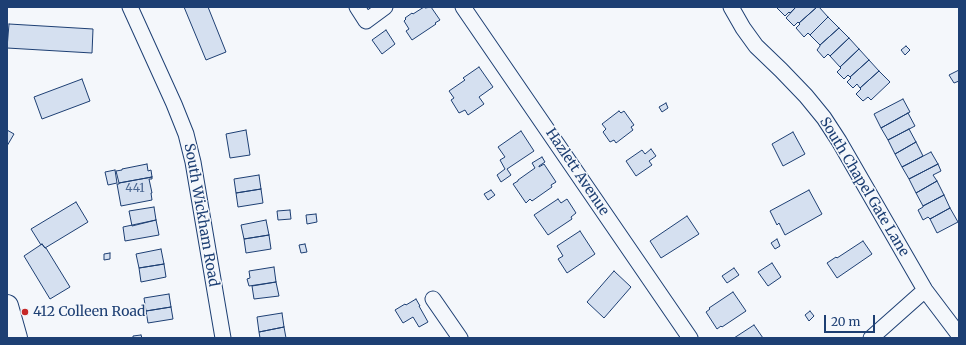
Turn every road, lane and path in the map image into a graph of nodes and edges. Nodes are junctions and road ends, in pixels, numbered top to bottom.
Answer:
1 (130, 7) edge
2 (357, 7) edge
3 (386, 7) edge
4 (463, 7) edge
5 (731, 7) edge
6 (925, 290) junction
7 (433, 299) dead end
8 (7, 306) edge
9 (959, 335) edge
10 (16, 338) edge
11 (222, 338) edge
12 (460, 338) edge
13 (690, 338) edge
14 (871, 338) edge

1 - 11 street, South Wickham Road
2 - 3 street
4 - 13 street, Hazlett Avenue
5 - 6 street, South Chapel Gate Lane
6 - 9 street, South Chapel Gate Lane
6 - 14 street
7 - 12 street
8 - 10 street

